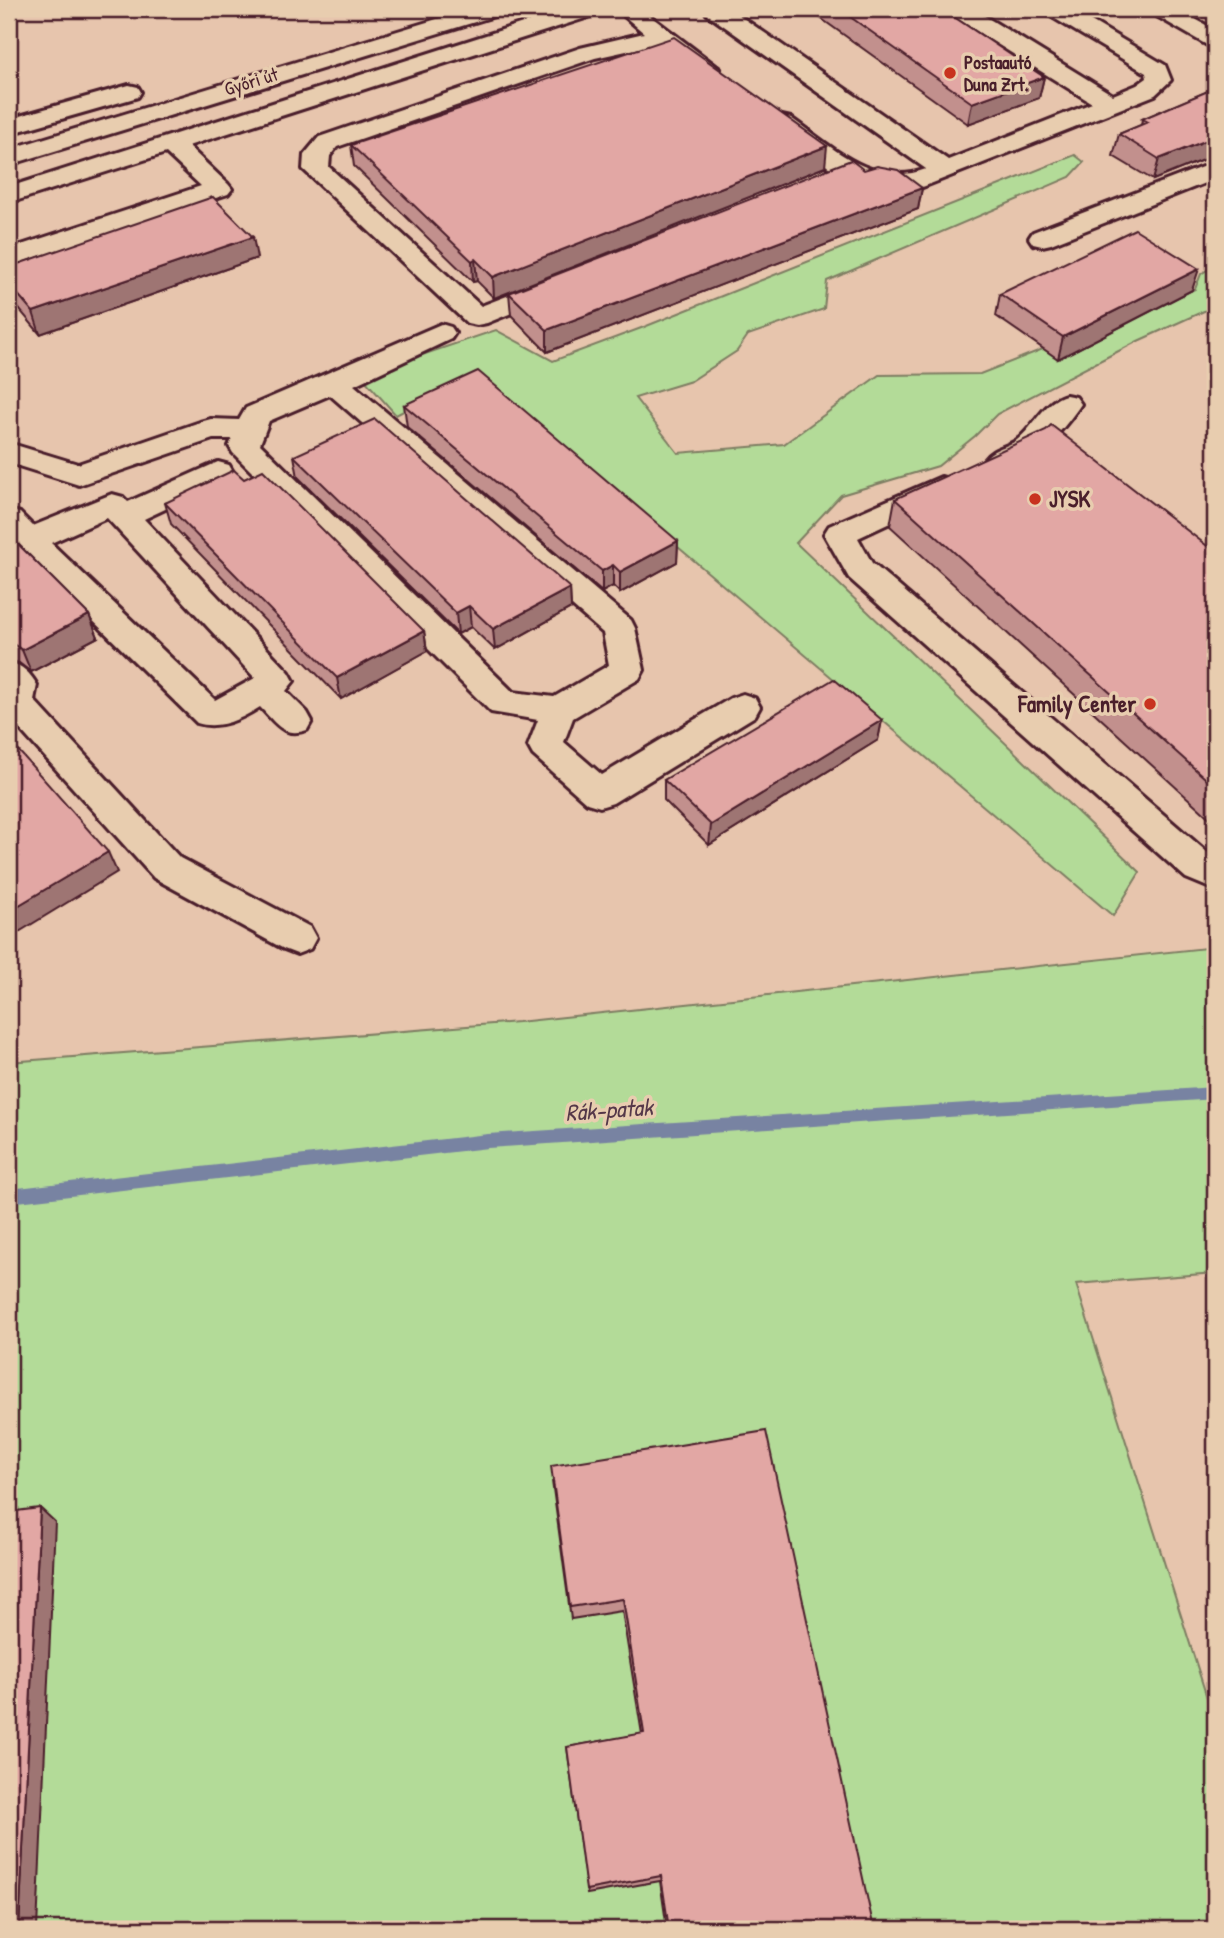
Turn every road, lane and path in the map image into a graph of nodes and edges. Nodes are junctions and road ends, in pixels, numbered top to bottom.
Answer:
1 (493, 9) edge
2 (590, 9) edge
3 (627, 9) edge
4 (957, 9) edge
5 (1055, 9) edge
6 (1161, 9) edge
7 (722, 10) edge
8 (662, 36) junction
9 (1215, 40) edge
10 (728, 83) edge
11 (148, 87) dead end
12 (1111, 104) junction
13 (761, 107) edge
14 (9, 127) edge
15 (170, 143) junction
16 (9, 157) edge
17 (849, 170) junction
18 (946, 170) junction
19 (1215, 170) edge
20 (823, 180) edge
21 (9, 195) edge
22 (1042, 238) dead end
23 (9, 258) edge
24 (579, 276) edge
25 (441, 333) dead end
26 (334, 383) junction
27 (1066, 404) dead end
28 (250, 430) junction
29 (9, 453) edge
30 (219, 472) dead end
31 (125, 516) junction
32 (19, 530) edge
33 (263, 689) junction
34 (11, 694) edge
35 (743, 707) dead end
36 (559, 710) junction
37 (295, 721) dead end
38 (1215, 874) edge
39 (297, 938) dead end

1 - 16 main road, Győri út
2 - 15 main road
3 - 8 main road
4 - 12 main road
5 - 12 main road
6 - 9 main road
7 - 18 main road
8 - 10 main road
8 - 24 main road
11 - 14 main road
12 - 18 main road
13 - 17 main road
15 - 21 main road
15 - 23 main road
17 - 18 main road
17 - 20 main road
19 - 22 main road
25 - 26 main road
26 - 28 main road
26 - 36 main road
27 - 38 main road
28 - 29 main road
28 - 36 main road
30 - 31 main road
31 - 32 main road
31 - 33 main road
32 - 33 main road
33 - 37 main road
34 - 39 main road
35 - 36 main road

